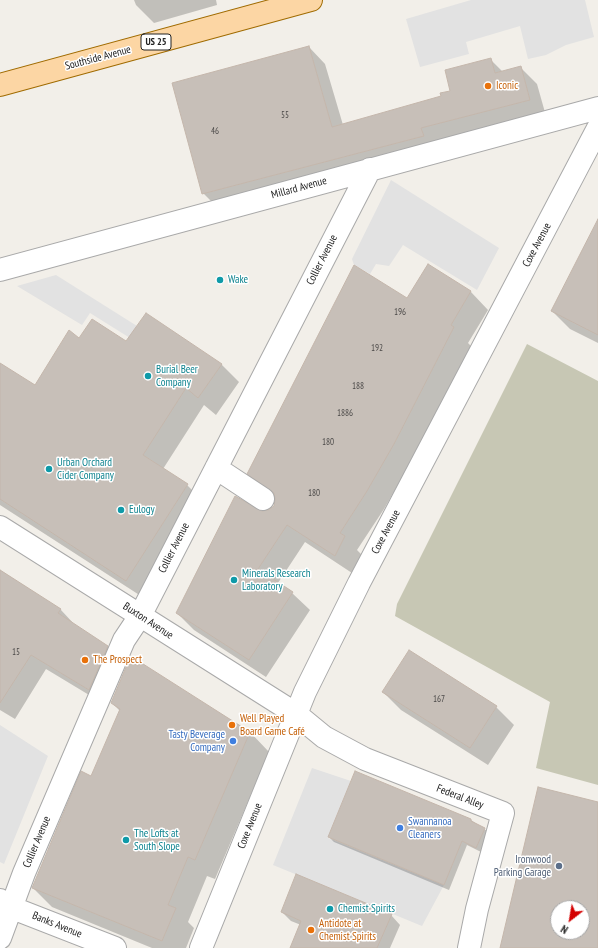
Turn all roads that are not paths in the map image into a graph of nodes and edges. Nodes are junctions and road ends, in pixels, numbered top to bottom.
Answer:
1 (311, 0) edge
2 (277, 4) edge
3 (0, 85) edge
4 (598, 108) edge
5 (598, 128) edge
6 (370, 169) junction
7 (0, 270) edge
8 (216, 468) junction
9 (263, 499) dead end
10 (0, 527) edge
11 (140, 616) junction
12 (296, 714) junction
13 (5, 903) edge
14 (0, 938) edge
15 (115, 948) edge
16 (201, 948) edge
17 (469, 948) edge

1 - 2 main road, Southside Avenue / US 25
2 - 3 main road, Southside Avenue / US 25
4 - 6 street, Millard Avenue
5 - 12 street, Coxe Avenue
6 - 7 street, Millard Avenue
6 - 8 street, Collier Avenue
8 - 9 street
8 - 11 street, Collier Avenue
10 - 11 street, Buxton Avenue
11 - 12 street, Buxton Avenue
11 - 13 street, Collier Avenue
12 - 16 street, Coxe Avenue
12 - 17 street, Federal Alley
13 - 14 street, Collier Avenue
13 - 15 street, Banks Avenue

